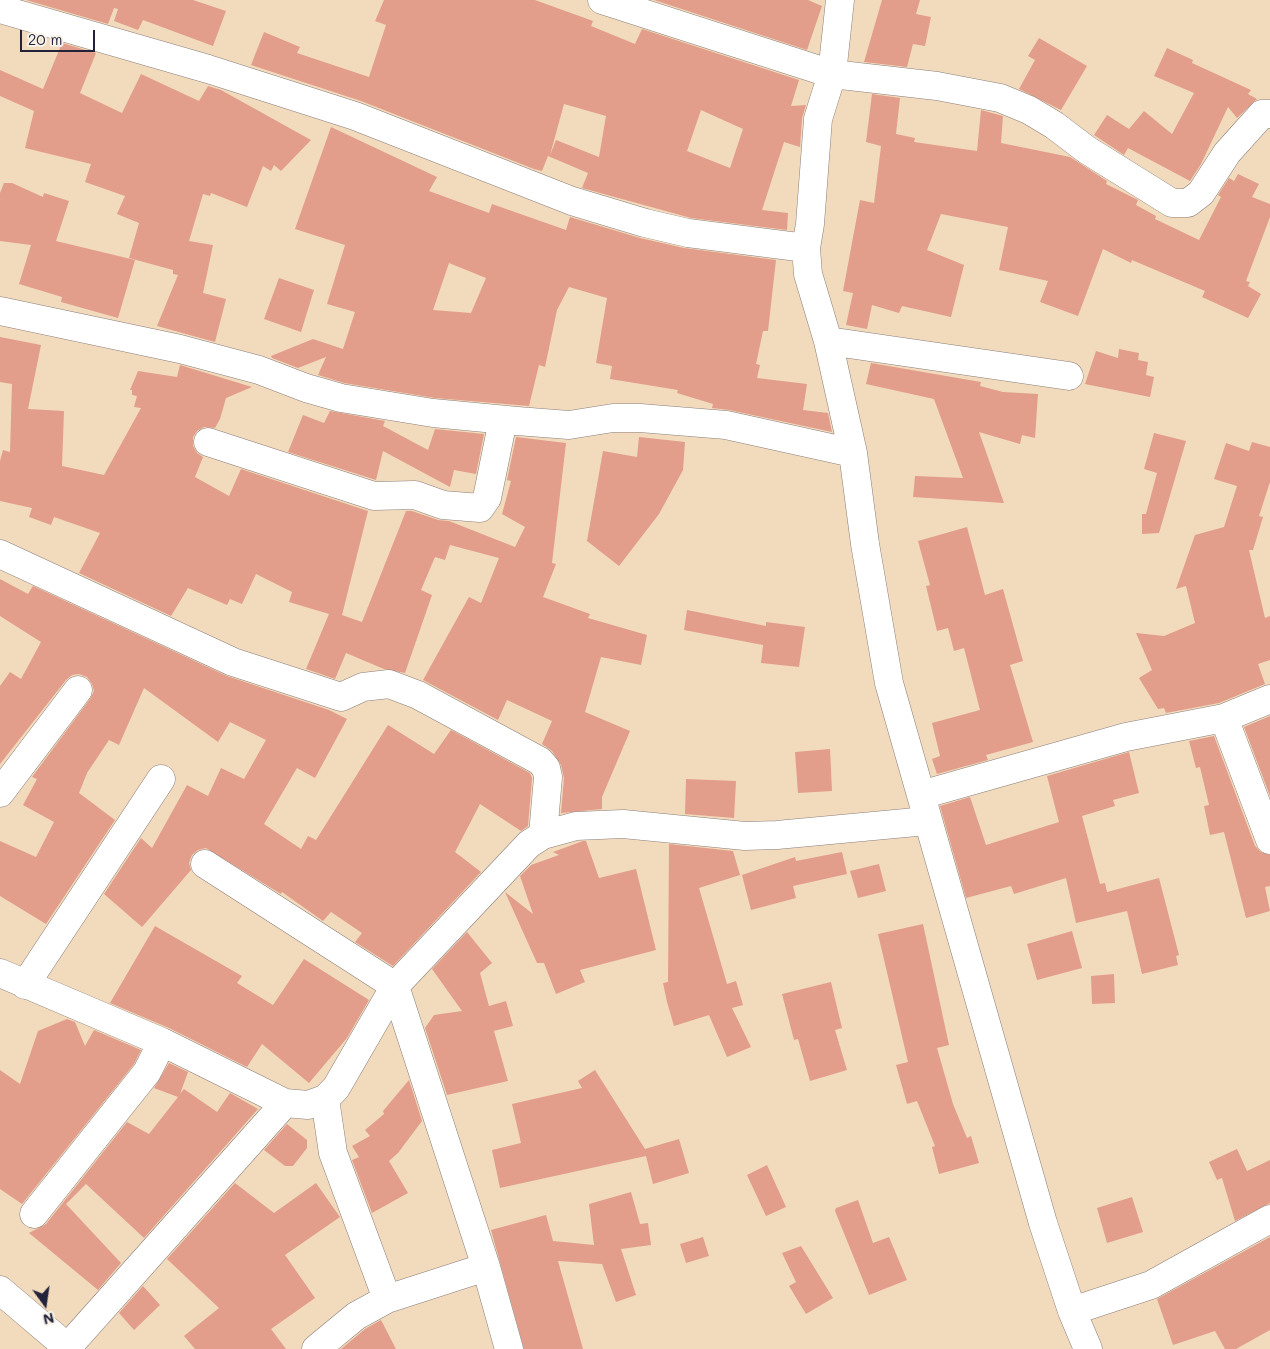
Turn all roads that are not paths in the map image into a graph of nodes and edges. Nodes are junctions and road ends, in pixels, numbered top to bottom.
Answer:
1 (602, 0) edge
2 (840, 0) edge
3 (0, 9) edge
4 (832, 74) junction
5 (1270, 114) edge
6 (806, 248) junction
7 (0, 311) edge
8 (828, 341) junction
9 (1070, 376) dead end
10 (503, 420) junction
11 (208, 442) dead end
12 (853, 453) junction
13 (0, 554) edge
14 (78, 690) dead end
15 (1270, 699) edge
16 (1224, 718) junction
17 (161, 779) dead end
18 (0, 793) edge
19 (924, 808) junction
20 (543, 835) junction
21 (1270, 840) edge
22 (205, 864) dead end
23 (0, 973) edge
24 (24, 985) junction
25 (395, 986) junction
26 (162, 1042) junction
27 (325, 1100) junction
28 (286, 1103) junction
29 (34, 1214) dead end
30 (1270, 1219) edge
31 (486, 1266) junction
32 (0, 1290) edge
33 (387, 1299) junction
34 (1072, 1311) junction
35 (66, 1348) edge
36 (316, 1349) edge
37 (509, 1349) edge
38 (1088, 1349) edge

1 - 4 street
2 - 4 street
3 - 6 street
4 - 5 street
4 - 6 street
6 - 8 street
7 - 10 street
8 - 9 street
8 - 12 street
10 - 11 street
10 - 12 street
12 - 19 street
13 - 20 street
14 - 18 street
15 - 16 street
16 - 19 street
16 - 21 street
17 - 24 street
19 - 20 street
19 - 34 street
20 - 25 street
22 - 25 street
23 - 24 street
24 - 26 street
25 - 27 street
25 - 31 street
26 - 28 street
26 - 29 street
27 - 28 street
27 - 33 street
28 - 35 street
30 - 34 street
31 - 33 street
31 - 37 street
32 - 35 street
33 - 36 street
34 - 38 street

